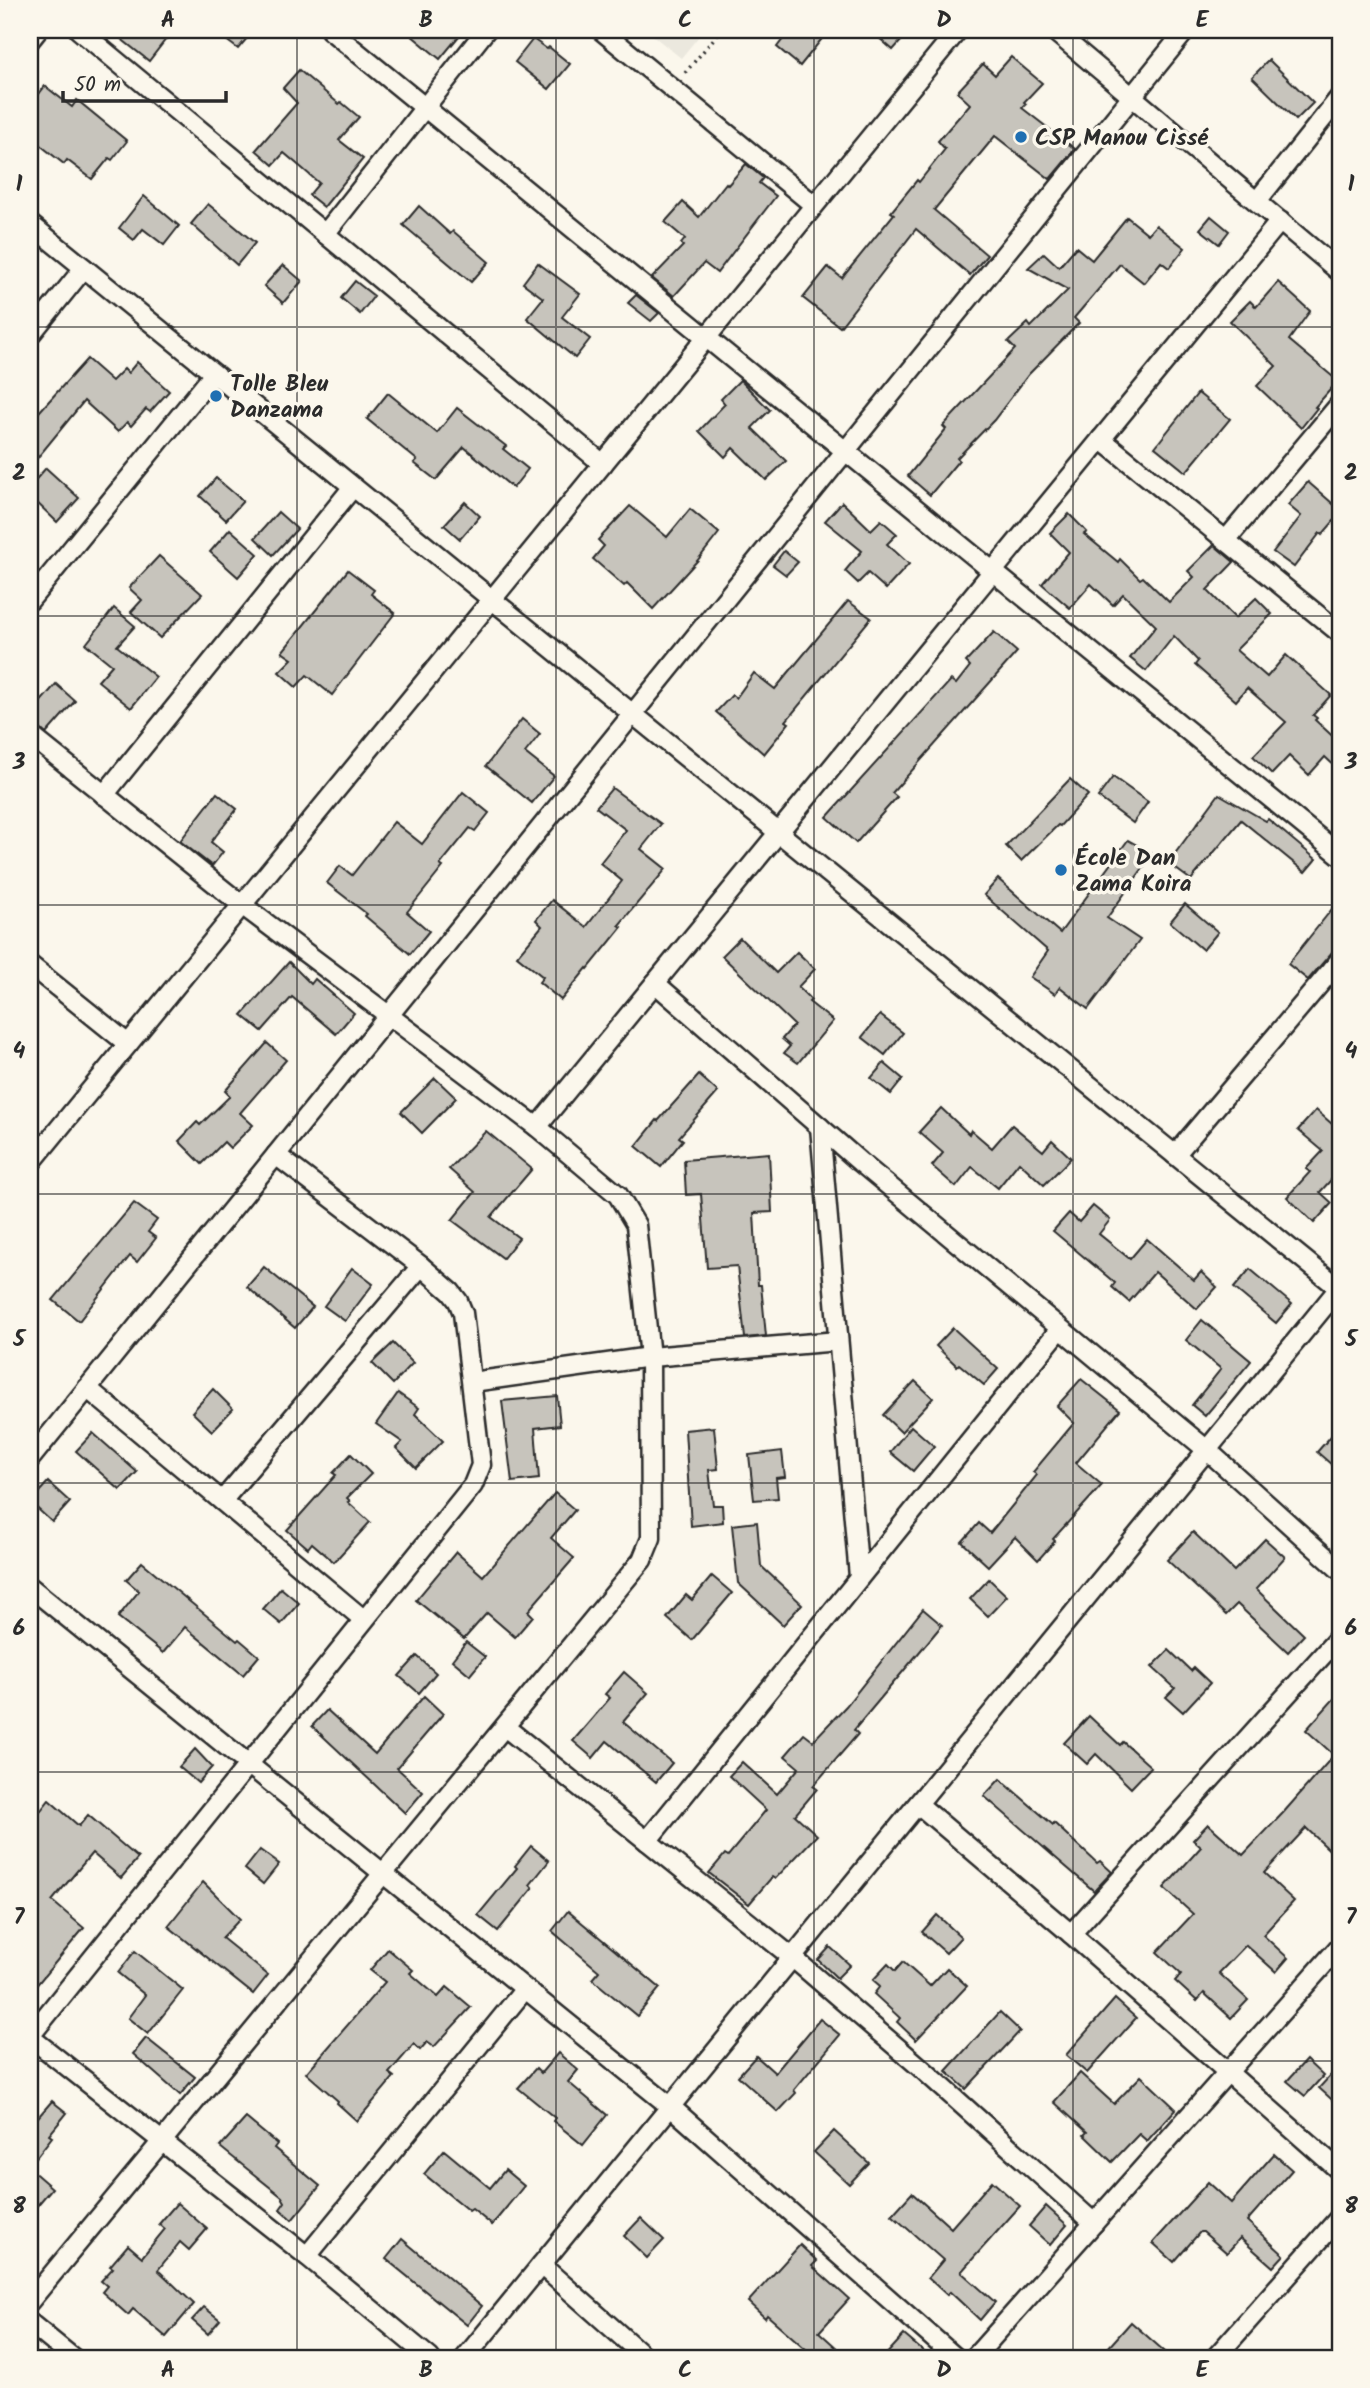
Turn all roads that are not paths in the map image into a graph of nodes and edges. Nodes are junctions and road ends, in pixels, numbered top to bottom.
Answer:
1 (38, 30) edge
2 (79, 30) edge
3 (330, 30) edge
4 (486, 30) edge
5 (601, 30) edge
6 (958, 30) edge
7 (1053, 30) edge
8 (1186, 30) edge
9 (30, 40) edge
10 (1132, 97) junction
11 (1340, 97) edge
12 (425, 107) junction
13 (1257, 201) junction
14 (814, 205) junction
15 (1280, 221) junction
16 (30, 224) edge
17 (325, 234) junction
18 (84, 268) junction
19 (1340, 272) edge
20 (30, 335) edge
21 (707, 337) junction
22 (214, 374) junction
23 (1340, 404) edge
24 (1101, 439) junction
25 (845, 451) junction
26 (603, 464) junction
27 (354, 487) junction
28 (1226, 540) junction
29 (993, 571) junction
30 (30, 600) edge
31 (492, 600) junction
32 (1340, 633) edge
33 (633, 714) junction
34 (30, 736) edge
35 (104, 795) junction
36 (779, 832) junction
37 (1340, 855) edge
38 (242, 905) junction
39 (1340, 960) edge
40 (30, 965) edge
41 (655, 983) junction
42 (389, 1016) junction
43 (128, 1044) junction
44 (537, 1127) junction
45 (820, 1127) junction
46 (276, 1155) junction
47 (1175, 1155) junction
48 (30, 1163) edge
49 (421, 1266) junction
50 (1340, 1288) edge
51 (1060, 1329) junction
52 (838, 1341) junction
53 (650, 1357) junction
54 (472, 1382) junction
55 (87, 1388) junction
56 (1207, 1451) junction
57 (30, 1459) edge
58 (222, 1501) junction
59 (1340, 1570) edge
60 (859, 1577) junction
61 (30, 1587) edge
62 (363, 1619) junction
63 (1340, 1636) edge
64 (505, 1727) junction
65 (249, 1764) junction
66 (918, 1804) junction
67 (647, 1841) junction
68 (384, 1875) junction
69 (1071, 1934) junction
70 (1340, 1946) edge
71 (793, 1958) junction
72 (525, 1989) junction
73 (30, 2036) edge
74 (1227, 2073) junction
75 (671, 2107) junction
76 (162, 2141) junction
77 (1340, 2171) edge
78 (1340, 2217) edge
79 (1094, 2223) junction
80 (307, 2256) junction
81 (541, 2265) junction
82 (30, 2301) edge
83 (30, 2323) edge
84 (73, 2358) edge
85 (430, 2358) edge
86 (465, 2358) edge
87 (646, 2358) edge
88 (956, 2358) edge
89 (974, 2358) edge
90 (1215, 2358) edge

1 - 9 street
2 - 17 street
3 - 12 street
4 - 12 street
5 - 14 street
6 - 14 street
7 - 10 street
8 - 10 street
10 - 13 street
10 - 25 street
11 - 13 street
12 - 17 street
12 - 21 street
13 - 15 street
14 - 21 street
15 - 19 street
15 - 24 street
16 - 18 street
17 - 26 street
18 - 20 street
18 - 22 street
21 - 25 street
21 - 26 street
22 - 27 street
22 - 30 street
23 - 28 street
24 - 28 street
24 - 29 street
25 - 29 street
25 - 33 street
26 - 31 street
27 - 31 street
27 - 35 street
28 - 32 street
29 - 36 street
29 - 37 street
31 - 33 street
31 - 38 street
33 - 36 street
33 - 42 street
34 - 35 street
35 - 38 street
36 - 41 street
36 - 47 street
38 - 42 street
38 - 43 street
39 - 47 street
40 - 43 street
41 - 44 street
41 - 45 street
42 - 44 street
42 - 46 street
43 - 48 street
44 - 53 street
45 - 51 street
45 - 52 street
46 - 49 street
46 - 55 street
47 - 50 street
49 - 54 street
49 - 58 street
50 - 56 street
51 - 56 street
51 - 60 street
52 - 53 street
52 - 60 street
53 - 54 street
53 - 64 street
54 - 62 street
55 - 57 street
55 - 58 street
56 - 59 street
56 - 66 street
58 - 62 street
60 - 67 street
61 - 65 street
62 - 65 street
63 - 69 street
64 - 67 street
64 - 68 street
65 - 68 street
65 - 73 street
66 - 69 street
66 - 71 street
67 - 71 street
68 - 72 street
68 - 76 street
69 - 74 street
70 - 74 street
71 - 75 street
71 - 79 street
72 - 75 street
72 - 80 street
73 - 76 street
74 - 77 street
74 - 79 street
75 - 81 street
75 - 88 street
76 - 80 street
76 - 82 street
78 - 90 street
79 - 89 street
80 - 85 street
81 - 86 street
81 - 87 street
83 - 84 street

